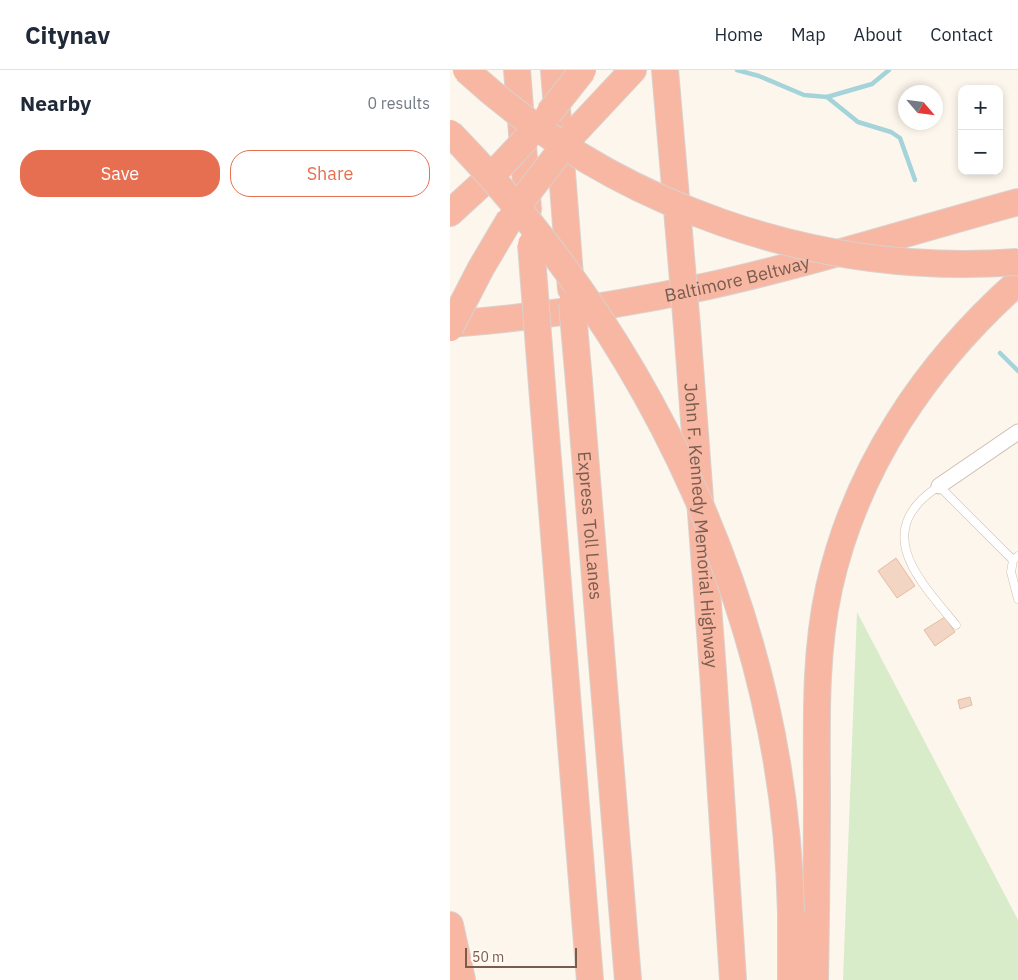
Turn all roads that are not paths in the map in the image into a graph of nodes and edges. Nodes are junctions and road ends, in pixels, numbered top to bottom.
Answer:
1 (466, 70) edge
2 (517, 70) edge
3 (554, 70) edge
4 (582, 70) edge
5 (633, 70) edge
6 (665, 70) edge
7 (450, 133) edge
8 (1018, 202) edge
9 (450, 213) edge
10 (1018, 262) edge
11 (1018, 282) edge
12 (450, 326) edge
13 (1018, 432) edge
14 (939, 486) junction
15 (1016, 558) edge
16 (1018, 599) edge
17 (956, 626) dead end
18 (450, 925) edge
19 (462, 980) edge
20 (590, 980) edge
21 (628, 980) edge
22 (733, 980) edge
23 (791, 980) edge
24 (815, 980) edge

1 - 10 highway, bridge
2 - 20 highway, Express Toll Lanes, bridge
3 - 21 highway, Express Toll Lanes, bridge
4 - 9 highway, bridge
5 - 12 highway, bridge
6 - 22 highway, John F. Kennedy Memorial Highway, bridge
7 - 23 highway, bridge
8 - 12 highway, Baltimore Beltway
11 - 24 highway
13 - 14 street
14 - 15 lane
14 - 17 lane
15 - 16 lane
18 - 19 highway

